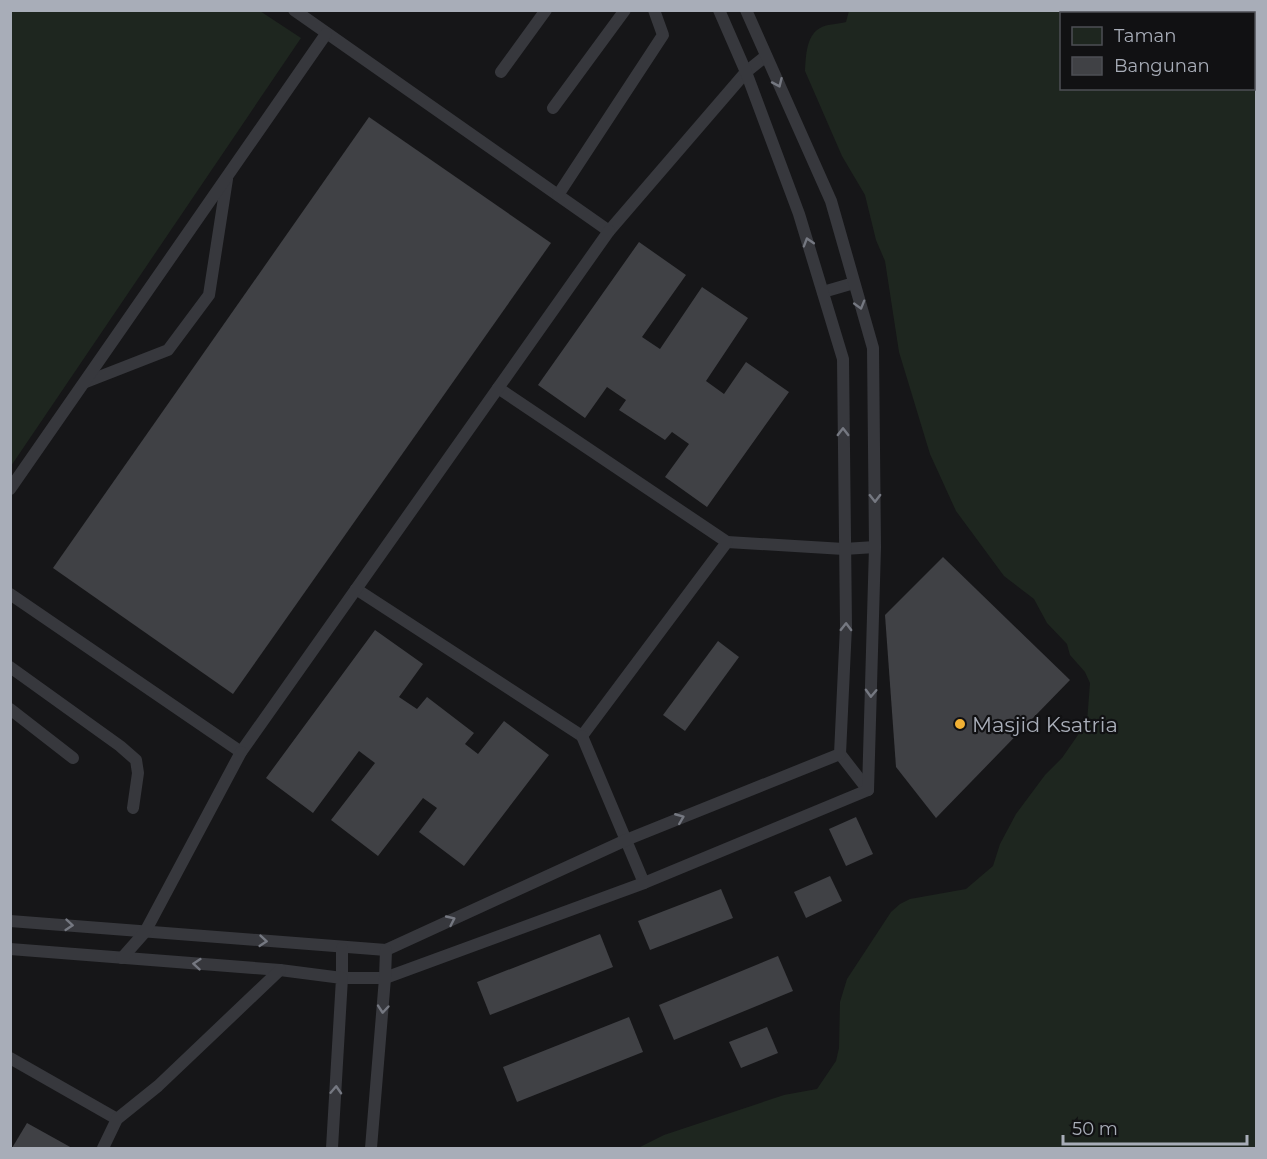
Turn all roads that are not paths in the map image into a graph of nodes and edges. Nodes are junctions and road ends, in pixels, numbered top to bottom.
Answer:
1 (294, 10) edge
2 (546, 10) edge
3 (625, 10) edge
4 (654, 10) edge
5 (719, 10) edge
6 (746, 10) edge
7 (326, 33) junction
8 (766, 56) junction
9 (501, 72) dead end
10 (746, 72) junction
11 (553, 108) dead end
12 (228, 176) junction
13 (558, 195) junction
14 (609, 231) junction
15 (854, 283) junction
16 (823, 292) junction
17 (85, 382) junction
18 (498, 388) junction
19 (10, 489) edge
20 (727, 542) junction
21 (875, 547) junction
22 (844, 549) junction
23 (356, 589) junction
24 (10, 594) edge
25 (10, 667) edge
26 (10, 709) edge
27 (582, 736) junction
28 (241, 752) junction
29 (840, 754) junction
30 (73, 758) dead end
31 (868, 790) junction
32 (133, 808) dead end
33 (626, 840) junction
34 (644, 884) junction
35 (10, 921) edge
36 (145, 932) junction
37 (342, 948) junction
38 (10, 949) edge
39 (386, 950) junction
40 (122, 958) junction
41 (280, 970) junction
42 (342, 978) junction
43 (386, 978) junction
44 (10, 1058) edge
45 (117, 1119) junction
46 (103, 1149) edge
47 (333, 1149) edge
48 (371, 1149) edge

1 - 7 lane
2 - 9 lane
3 - 11 lane
4 - 13 lane
5 - 10 lane
6 - 8 lane
7 - 12 lane
7 - 13 lane
8 - 10 lane
8 -> 15 lane
10 - 14 lane
16 -> 10 lane
12 - 17 lane
12 - 17 lane
13 - 14 lane
14 - 18 lane
15 - 16 lane
15 -> 21 lane
22 -> 16 lane
17 - 19 lane
18 - 20 lane
18 - 23 lane
20 - 22 lane
20 - 27 lane
21 - 22 lane
21 -> 31 lane
29 -> 22 lane
23 - 27 lane
23 - 28 lane
24 - 28 lane
25 - 32 lane
26 - 30 lane
27 - 33 lane
28 - 36 lane
29 - 31 lane
33 -> 29 lane
31 - 34 lane
33 - 34 lane
39 -> 33 lane
34 - 43 lane
35 -> 36 lane
36 -> 37 lane
36 - 40 lane
37 - 39 lane
37 - 42 lane
38 - 40 lane
39 - 43 lane
41 -> 40 lane
41 - 42 lane
41 - 45 lane
42 - 43 lane
47 -> 42 lane
43 -> 48 lane
44 - 45 lane
45 - 46 lane

